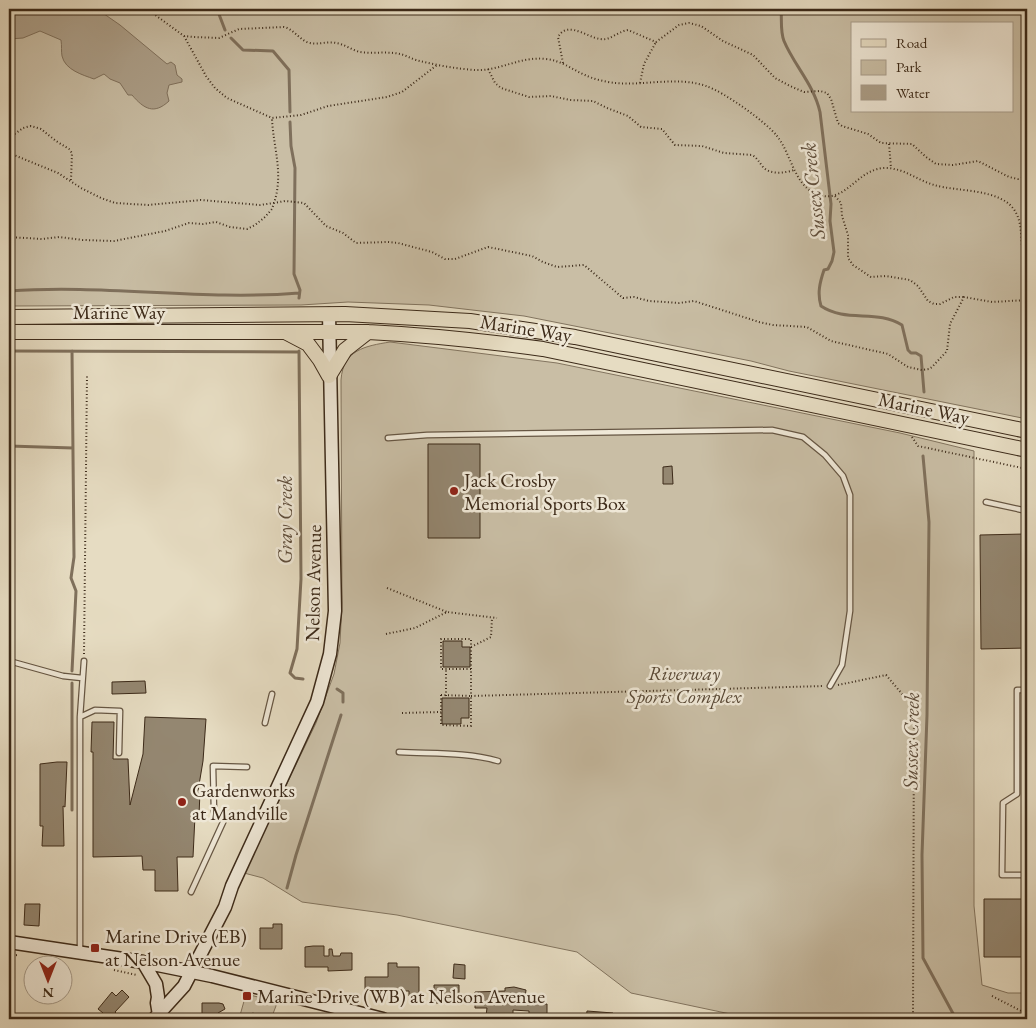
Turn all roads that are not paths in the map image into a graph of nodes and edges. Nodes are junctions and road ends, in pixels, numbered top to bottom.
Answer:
1 (329, 314) junction
2 (9, 317) edge
3 (9, 332) edge
4 (285, 332) junction
5 (329, 332) junction
6 (368, 332) junction
7 (329, 376) junction
8 (1027, 431) edge
9 (388, 438) dead end
10 (1027, 450) edge
11 (986, 502) dead end
12 (1027, 511) edge
13 (9, 661) edge
14 (84, 661) road end
15 (82, 678) junction
16 (830, 686) road end
17 (1027, 690) edge
18 (272, 694) dead end
19 (80, 718) junction
20 (266, 723) dead end
21 (399, 752) dead end
22 (119, 753) dead end
23 (498, 761) dead end
24 (248, 767) dead end
25 (1027, 875) edge
26 (191, 892) dead end
27 (9, 942) edge
28 (80, 953) junction
29 (143, 962) junction
30 (192, 972) junction
31 (156, 1017) edge
32 (383, 1019) edge

1 - 2 main road, Marine Way
1 - 5 street, Nelson Avenue
1 - 8 main road, Marine Way
3 - 4 main road, Marine Way
4 - 5 main road, Marine Way
4 - 7 main road
5 - 6 main road, Marine Way
5 - 7 street, Nelson Avenue
6 - 7 main road
6 - 10 main road, Marine Way
7 - 30 street, Nelson Avenue
9 - 16 lane
11 - 12 lane
13 - 15 lane
14 - 15 lane
15 - 19 lane
17 - 25 lane
18 - 20 lane
19 - 22 lane
19 - 28 lane
21 - 23 lane
24 - 26 lane
27 - 28 street
28 - 29 street
29 - 30 street
29 - 31 street
30 - 31 street, Nelson Avenue
30 - 32 street

